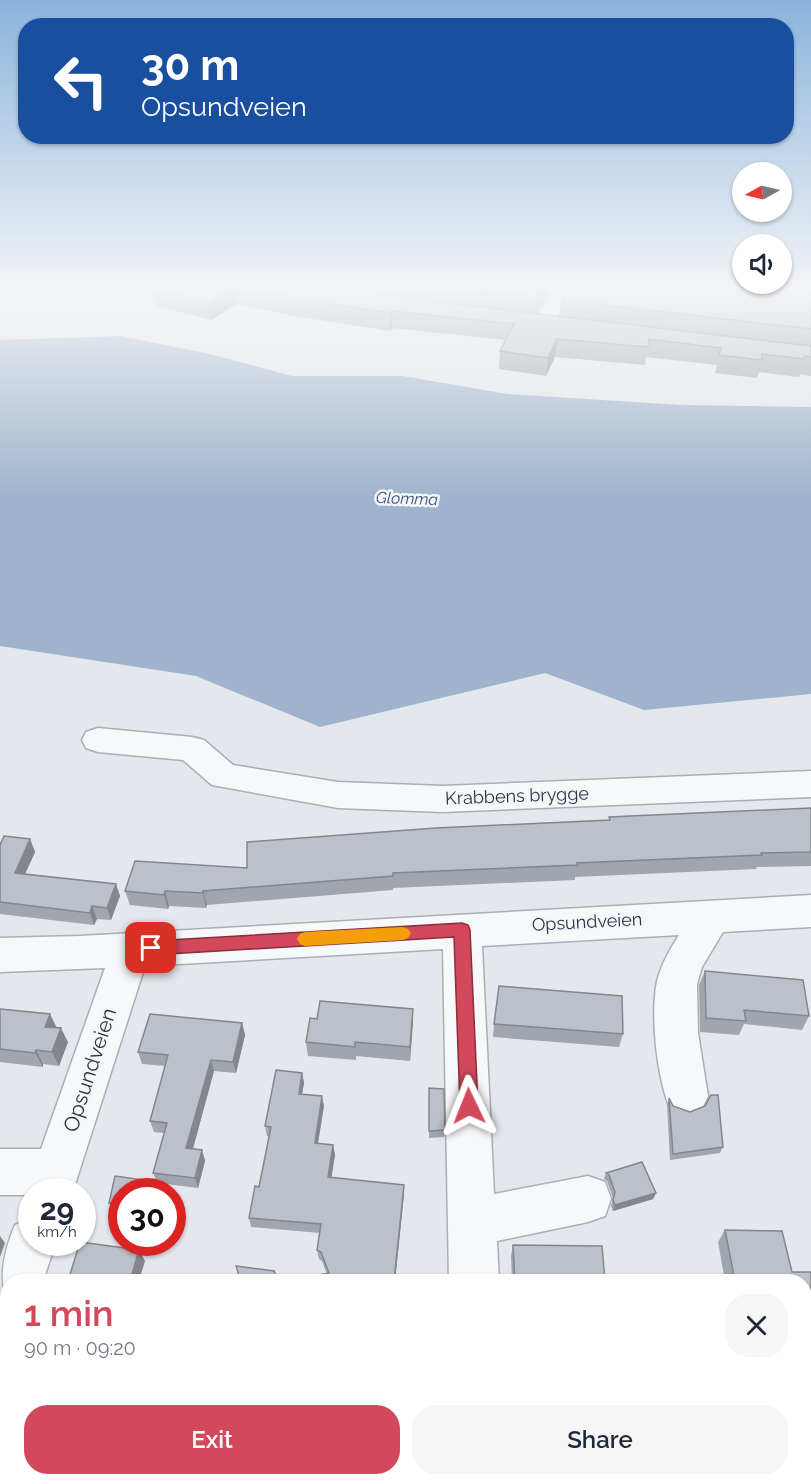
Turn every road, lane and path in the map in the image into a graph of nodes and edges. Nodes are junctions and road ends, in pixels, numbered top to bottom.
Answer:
1 (98, 740) dead end
2 (811, 784) edge
3 (811, 911) edge
4 (713, 915) junction
5 (462, 930) junction
6 (131, 950) junction
7 (0, 955) edge
8 (686, 1096) dead end
9 (0, 1172) edge
10 (32, 1178) edge
11 (54, 1178) edge
12 (588, 1199) dead end
13 (472, 1222) junction
14 (474, 1274) edge

1 - 2 street, Krabbens brygge
3 - 4 street, Opsundveien
4 - 5 street, Opsundveien
4 - 8 street
5 - 6 street, Opsundveien
5 - 13 street
6 - 7 street, Opsundveien
6 - 11 street, Opsundveien
9 - 10 street
12 - 13 street
13 - 14 street

